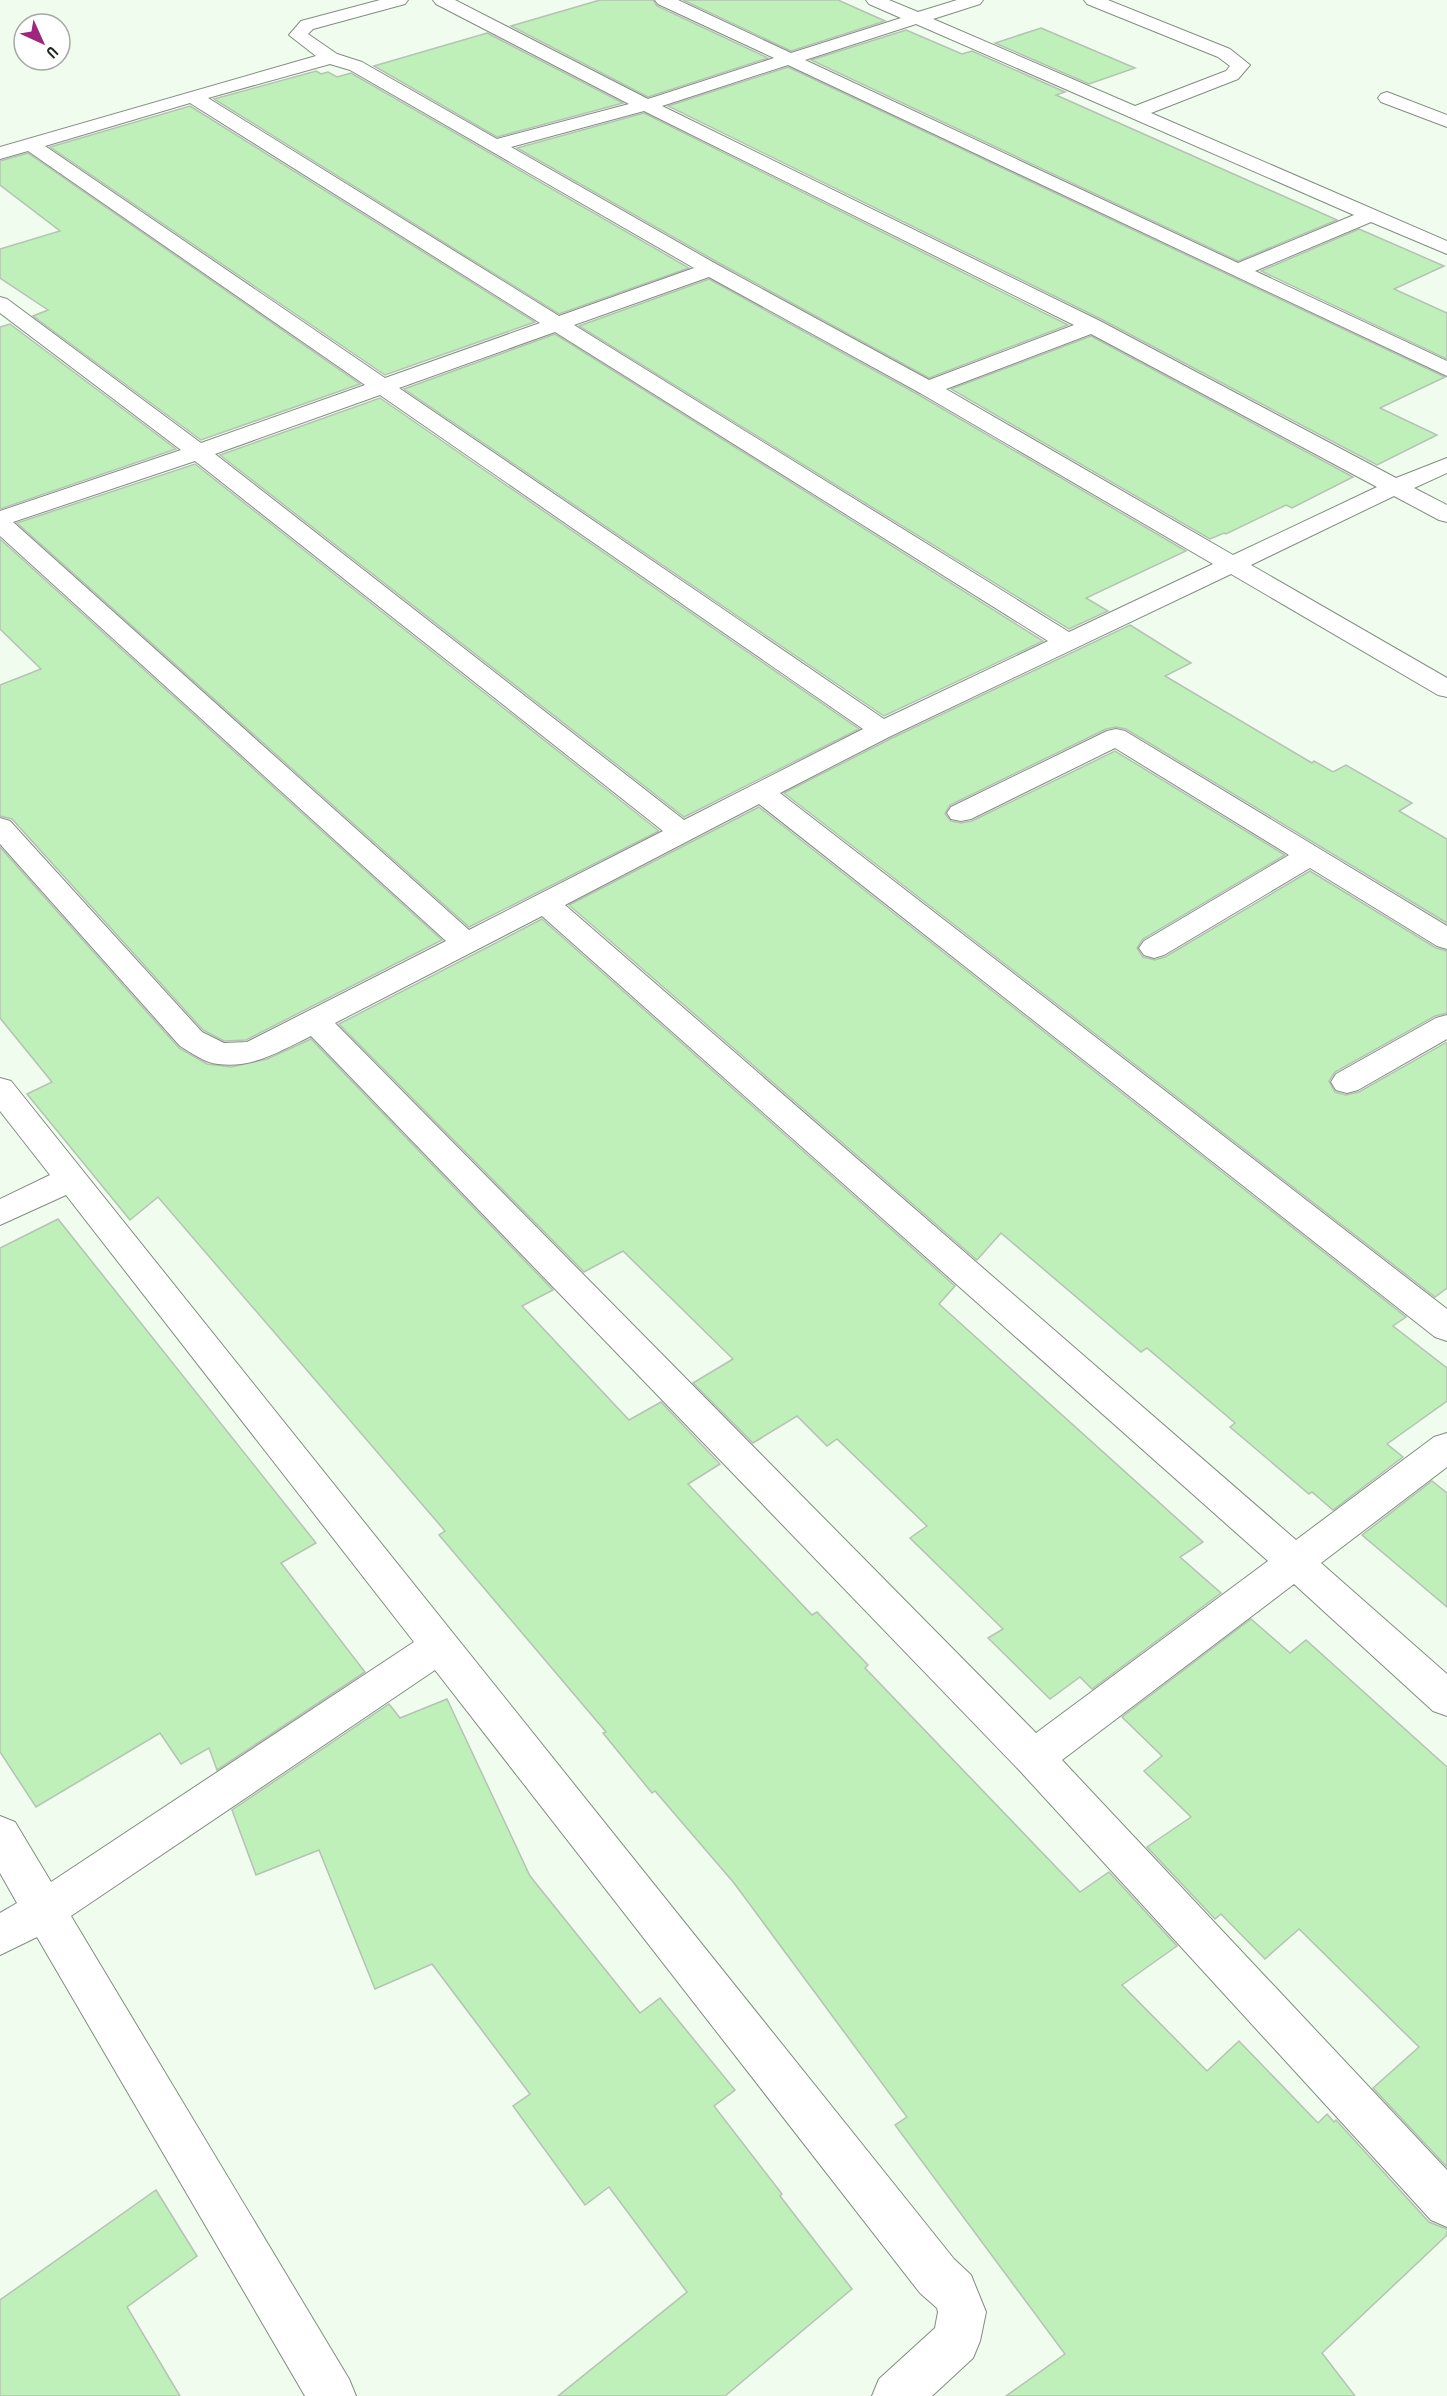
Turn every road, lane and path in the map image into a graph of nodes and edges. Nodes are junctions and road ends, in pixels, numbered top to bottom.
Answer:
1 (399, 0) edge
2 (442, 0) edge
3 (664, 0) edge
4 (875, 0) edge
5 (974, 0) edge
6 (1093, 0) edge
7 (917, 18) junction
8 (331, 58) junction
9 (789, 58) junction
10 (191, 96) junction
11 (1388, 98) dead end
12 (646, 105) junction
13 (1136, 112) junction
14 (1442, 115) edge
15 (30, 144) junction
16 (495, 145) junction
17 (0, 153) edge
18 (1369, 216) junction
19 (1447, 249) edge
20 (711, 269) junction
21 (1239, 270) junction
22 (0, 303) edge
23 (554, 324) junction
24 (1092, 326) junction
25 (1447, 369) edge
26 (380, 386) junction
27 (928, 388) junction
28 (198, 452) junction
29 (1447, 465) edge
30 (1393, 488) junction
31 (1447, 515) edge
32 (0, 521) edge
33 (1231, 564) junction
34 (1067, 642) junction
35 (1447, 689) edge
36 (882, 730) junction
37 (761, 792) junction
38 (961, 813) dead end
39 (0, 827) edge
40 (682, 832) junction
41 (1310, 855) junction
42 (545, 903) junction
43 (1447, 939) edge
44 (466, 944) junction
45 (1154, 948) dead end
46 (315, 1021) junction
47 (1447, 1025) edge
48 (1347, 1082) dead end
49 (0, 1089) edge
50 (71, 1179) junction
51 (0, 1213) edge
52 (1447, 1328) edge
53 (1447, 1447) edge
54 (1294, 1561) junction
55 (439, 1646) junction
56 (1447, 1699) edge
57 (1034, 1758) junction
58 (0, 1834) edge
59 (45, 1910) junction
60 (0, 1935) edge
61 (1447, 2204) edge
62 (332, 2396) edge
63 (896, 2396) edge

1 - 8 street
2 - 12 street
3 - 9 street
4 - 7 street
5 - 7 street
6 - 13 street
7 - 9 street
7 - 13 street
8 - 10 street
8 - 16 street
9 - 12 street
9 - 21 street
10 - 15 street
10 - 23 street
11 - 14 street
12 - 16 street
12 - 24 street
13 - 18 street
15 - 17 street
15 - 26 street
16 - 20 street
18 - 19 street
18 - 21 street
20 - 23 street
20 - 27 street
21 - 25 street
22 - 28 street
23 - 26 street
23 - 34 street
24 - 27 street
24 - 30 street
26 - 28 street
26 - 36 street
27 - 33 street
28 - 32 street
28 - 40 street
29 - 30 street
30 - 31 street
30 - 33 street
32 - 44 street
33 - 34 street
33 - 35 street
34 - 36 street
36 - 37 street
37 - 40 street
37 - 52 street
38 - 41 street
39 - 46 street
40 - 42 street
41 - 43 street
41 - 45 street
42 - 44 street
42 - 54 street
44 - 46 street
46 - 57 street
47 - 48 street
49 - 50 street
50 - 51 street
50 - 55 street
53 - 54 street
54 - 56 street
54 - 57 street
55 - 59 street
55 - 63 street
57 - 61 street
58 - 59 street
59 - 60 street
59 - 62 street

